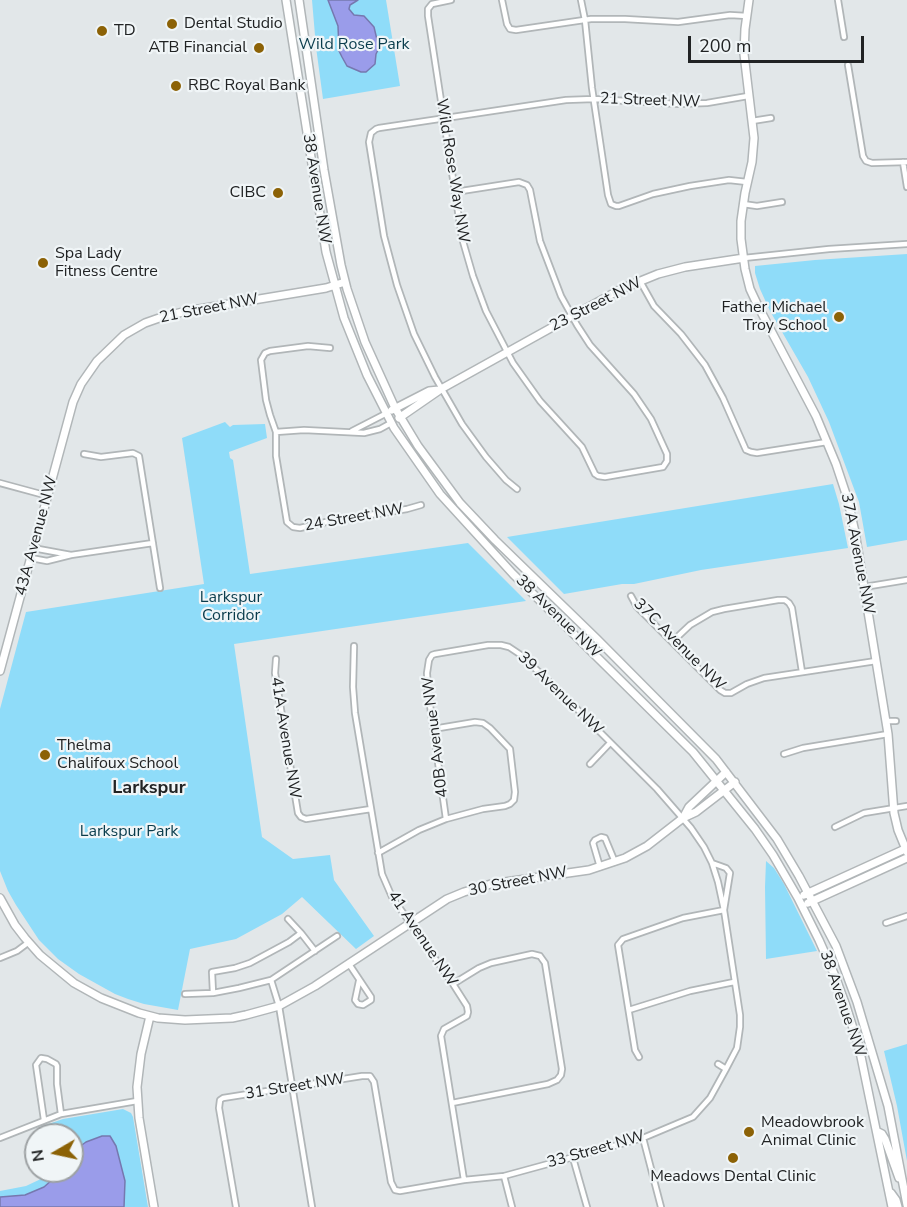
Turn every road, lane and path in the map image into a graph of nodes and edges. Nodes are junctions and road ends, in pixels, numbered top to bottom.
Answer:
1 (286, 0) edge
2 (297, 0) edge
3 (451, 0) edge
4 (502, 0) edge
5 (581, 0) edge
6 (749, 0) edge
7 (838, 0) edge
8 (747, 16) junction
9 (585, 20) junction
10 (844, 37) dead end
11 (848, 65) dead end
12 (748, 96) junction
13 (594, 99) junction
14 (444, 118) junction
15 (771, 118) dead end
16 (752, 121) junction
17 (905, 162) edge
18 (747, 182) junction
19 (907, 187) edge
20 (455, 192) junction
21 (783, 202) dead end
22 (743, 204) junction
23 (907, 244) edge
24 (744, 258) junction
25 (640, 281) junction
26 (345, 282) junction
27 (334, 286) junction
28 (572, 316) junction
29 (330, 348) dead end
30 (507, 352) junction
31 (441, 389) junction
32 (73, 402) joint
33 (395, 408) junction
34 (387, 413) junction
35 (400, 417) junction
36 (392, 423) junction
37 (352, 431) junction
38 (276, 432) junction
39 (827, 442) junction
40 (84, 454) dead end
41 (0, 483) edge
42 (517, 489) dead end
43 (48, 496) junction
44 (421, 505) dead end
45 (153, 543) junction
46 (33, 548) junction
47 (71, 555) junction
48 (31, 558) junction
49 (907, 580) edge
50 (864, 587) junction
51 (160, 588) dead end
52 (631, 596) dead end
53 (672, 642) junction
54 (354, 646) dead end
55 (430, 656) joint
56 (276, 659) dead end
57 (876, 661) junction
58 (0, 671) edge
59 (801, 672) junction
60 (886, 721) junction
61 (896, 721) dead end
62 (433, 729) junction
63 (888, 734) junction
64 (610, 743) junction
65 (784, 754) dead end
66 (590, 764) dead end
67 (726, 772) junction
68 (716, 780) junction
69 (735, 782) junction
70 (724, 790) junction
71 (907, 806) edge
72 (893, 808) junction
73 (371, 809) junction
74 (683, 818) junction
75 (446, 819) junction
76 (835, 827) dead end
77 (906, 851) edge
78 (378, 853) junction
79 (907, 858) edge
80 (615, 862) junction
81 (712, 863) junction
82 (600, 867) junction
83 (808, 893) junction
84 (0, 898) edge
85 (798, 898) junction
86 (812, 901) junction
87 (802, 906) junction
88 (724, 910) junction
89 (907, 916) edge
90 (288, 919) dead end
91 (885, 923) dead end
92 (410, 924) junction
93 (301, 933) junction
94 (337, 936) dead end
95 (28, 942) junction
96 (315, 951) junction
97 (0, 958) edge
98 (349, 964) junction
99 (271, 980) junction
100 (359, 981) junction
101 (734, 982) junction
102 (453, 984) junction
103 (213, 993) junction
104 (185, 994) dead end
105 (279, 1006) junction
106 (629, 1010) junction
107 (150, 1016) junction
108 (740, 1027) joint
109 (639, 1057) dead end
110 (718, 1064) dead end
111 (726, 1070) junction
112 (293, 1087) junction
113 (137, 1101) junction
114 (452, 1103) junction
115 (61, 1114) junction
116 (890, 1119) junction
117 (44, 1120) junction
118 (877, 1132) junction
119 (0, 1138) edge
120 (643, 1138) junction
121 (573, 1158) junction
122 (504, 1176) junction
123 (465, 1180) junction
124 (904, 1188) junction
125 (395, 1190) joint
126 (889, 1191) junction
127 (907, 1205) edge
128 (153, 1207) edge
129 (236, 1207) edge
130 (312, 1207) edge
131 (512, 1207) edge
132 (587, 1207) edge
133 (661, 1207) edge
134 (887, 1207) edge
135 (892, 1207) edge
136 (898, 1207) edge

1 - 27 street, 38 Avenue NW
2 - 26 street, 38 Avenue NW
3 - 14 street, Wild Rose Way NW
4 - 9 street
5 - 9 street
6 - 8 street, 37A Avenue NW
7 - 10 street
8 - 9 street
8 - 12 street, 37A Avenue NW
9 - 13 street
11 - 17 street
12 - 13 street, 21 Street NW
12 - 16 street, 37A Avenue NW
13 - 14 street, 21 Street NW
13 - 18 street
14 - 20 street, Wild Rose Way NW
14 - 31 street, 21 Street NW
15 - 16 street
16 - 18 street, 37A Avenue NW
17 - 19 street
18 - 22 street, 37A Avenue NW
20 - 28 street
20 - 30 street, Wild Rose Way NW
21 - 22 street
22 - 24 street, 37A Avenue NW
23 - 24 street, 23 Street NW
24 - 25 street, 23 Street NW
24 - 39 street, 37A Avenue NW
25 - 28 street, 23 Street NW
25 - 39 street
26 - 27 street, 21 Street NW
26 - 33 street, 38 Avenue NW
27 - 32 street, 21 Street NW
27 - 34 street, 38 Avenue NW
28 - 30 street, 23 Street NW
28 - 30 street, Wild Rose Way NW
29 - 38 street
30 - 31 street, 23 Street NW
31 - 33 street, 23 Street NW
31 - 35 street, 23 Street NW
31 - 42 street, 21 Street NW
32 - 43 street, 43A Avenue NW
33 - 34 street, 23 Street NW
33 - 35 street, 38 Avenue NW
34 - 36 street, 38 Avenue NW
34 - 37 street, 23 Street NW
35 - 36 street, 23 Street NW
35 - 67 street, 38 Avenue NW
36 - 37 street, 23 Street NW
36 - 68 street, 38 Avenue NW
37 - 38 street, 23 Street NW
38 - 44 street, 24 Street NW
39 - 50 street, 37A Avenue NW
40 - 45 street
41 - 43 street
43 - 46 street, 43A Avenue NW
45 - 47 street
45 - 51 street
46 - 47 street
46 - 48 street, 43A Avenue NW
47 - 48 street
48 - 58 street, 43A Avenue NW
49 - 50 street
50 - 57 street, 37A Avenue NW
52 - 53 street, 37C Avenue NW
53 - 59 street, 37C Avenue NW
53 - 59 street
54 - 73 street, 41 Avenue NW
55 - 62 street, 40B Avenue NW
55 - 64 street, 39 Avenue NW
56 - 73 street, 41A Avenue NW
57 - 59 street
57 - 60 street, 37A Avenue NW
60 - 61 street
60 - 63 street, 37A Avenue NW
62 - 75 street, 40B Avenue NW
62 - 75 street
63 - 65 street
63 - 72 street, 37A Avenue NW
64 - 66 street, 39 Avenue NW
64 - 74 street, 39 Avenue NW
67 - 68 street, 30 Street NW
67 - 69 street, 38 Avenue NW
68 - 70 street, 38 Avenue NW
68 - 74 street, 30 Street NW
69 - 70 street, 30 Street NW
69 - 83 street, 38 Avenue NW
70 - 74 street, 30 Street NW
70 - 85 street, 38 Avenue NW
71 - 72 street
72 - 76 street
72 - 77 street, 37A Avenue NW
73 - 78 street, 41 Avenue NW
74 - 80 street, 30 Street NW
74 - 81 street, 39 Avenue NW
75 - 78 street
77 - 83 street
78 - 92 street, 41 Avenue NW
79 - 86 street
80 - 82 street, 30 Street NW
80 - 82 street
81 - 88 street, 39 Avenue NW
81 - 88 street, 39 Avenue NW
82 - 92 street, 30 Street NW
83 - 85 street
83 - 86 street, 38 Avenue NW
84 - 95 street
85 - 87 street, 38 Avenue NW
86 - 87 street
86 - 116 street, 38 Avenue NW
87 - 118 street, 38 Avenue NW
88 - 101 street, 39 Avenue NW
88 - 106 street
89 - 91 street
90 - 93 street
92 - 98 street, 30 Street NW
92 - 102 street, 41 Avenue NW
93 - 96 street
93 - 103 street
94 - 96 street
95 - 97 street
95 - 107 street, 30 Street NW
96 - 99 street
98 - 100 street
98 - 105 street, 30 Street NW
99 - 103 street
99 - 105 street
100 - 100 street
101 - 106 street
101 - 108 street, 39 Avenue NW
102 - 114 street, 41 Avenue NW
102 - 114 street
103 - 104 street
105 - 107 street, 30 Street NW
105 - 112 street
106 - 109 street
107 - 113 street
108 - 111 street, 33 Street NW
110 - 111 street
111 - 120 street, 33 Street NW
112 - 125 street, 31 Street NW
112 - 129 street, 31 Street NW
112 - 130 street
113 - 115 street
113 - 128 street
114 - 123 street, 41 Avenue NW
115 - 117 street
115 - 117 street
116 - 118 street
116 - 124 street, 38 Avenue NW
117 - 119 street
118 - 124 street
118 - 126 street, 38 Avenue NW
120 - 121 street, 33 Street NW
120 - 133 street
121 - 122 street, 33 Street NW
121 - 132 street
122 - 123 street, 33 Street NW
122 - 131 street
123 - 125 street, 33 Street NW
124 - 127 street, 38 Avenue NW
126 - 134 street
126 - 135 street, 38 Avenue NW
126 - 136 street

